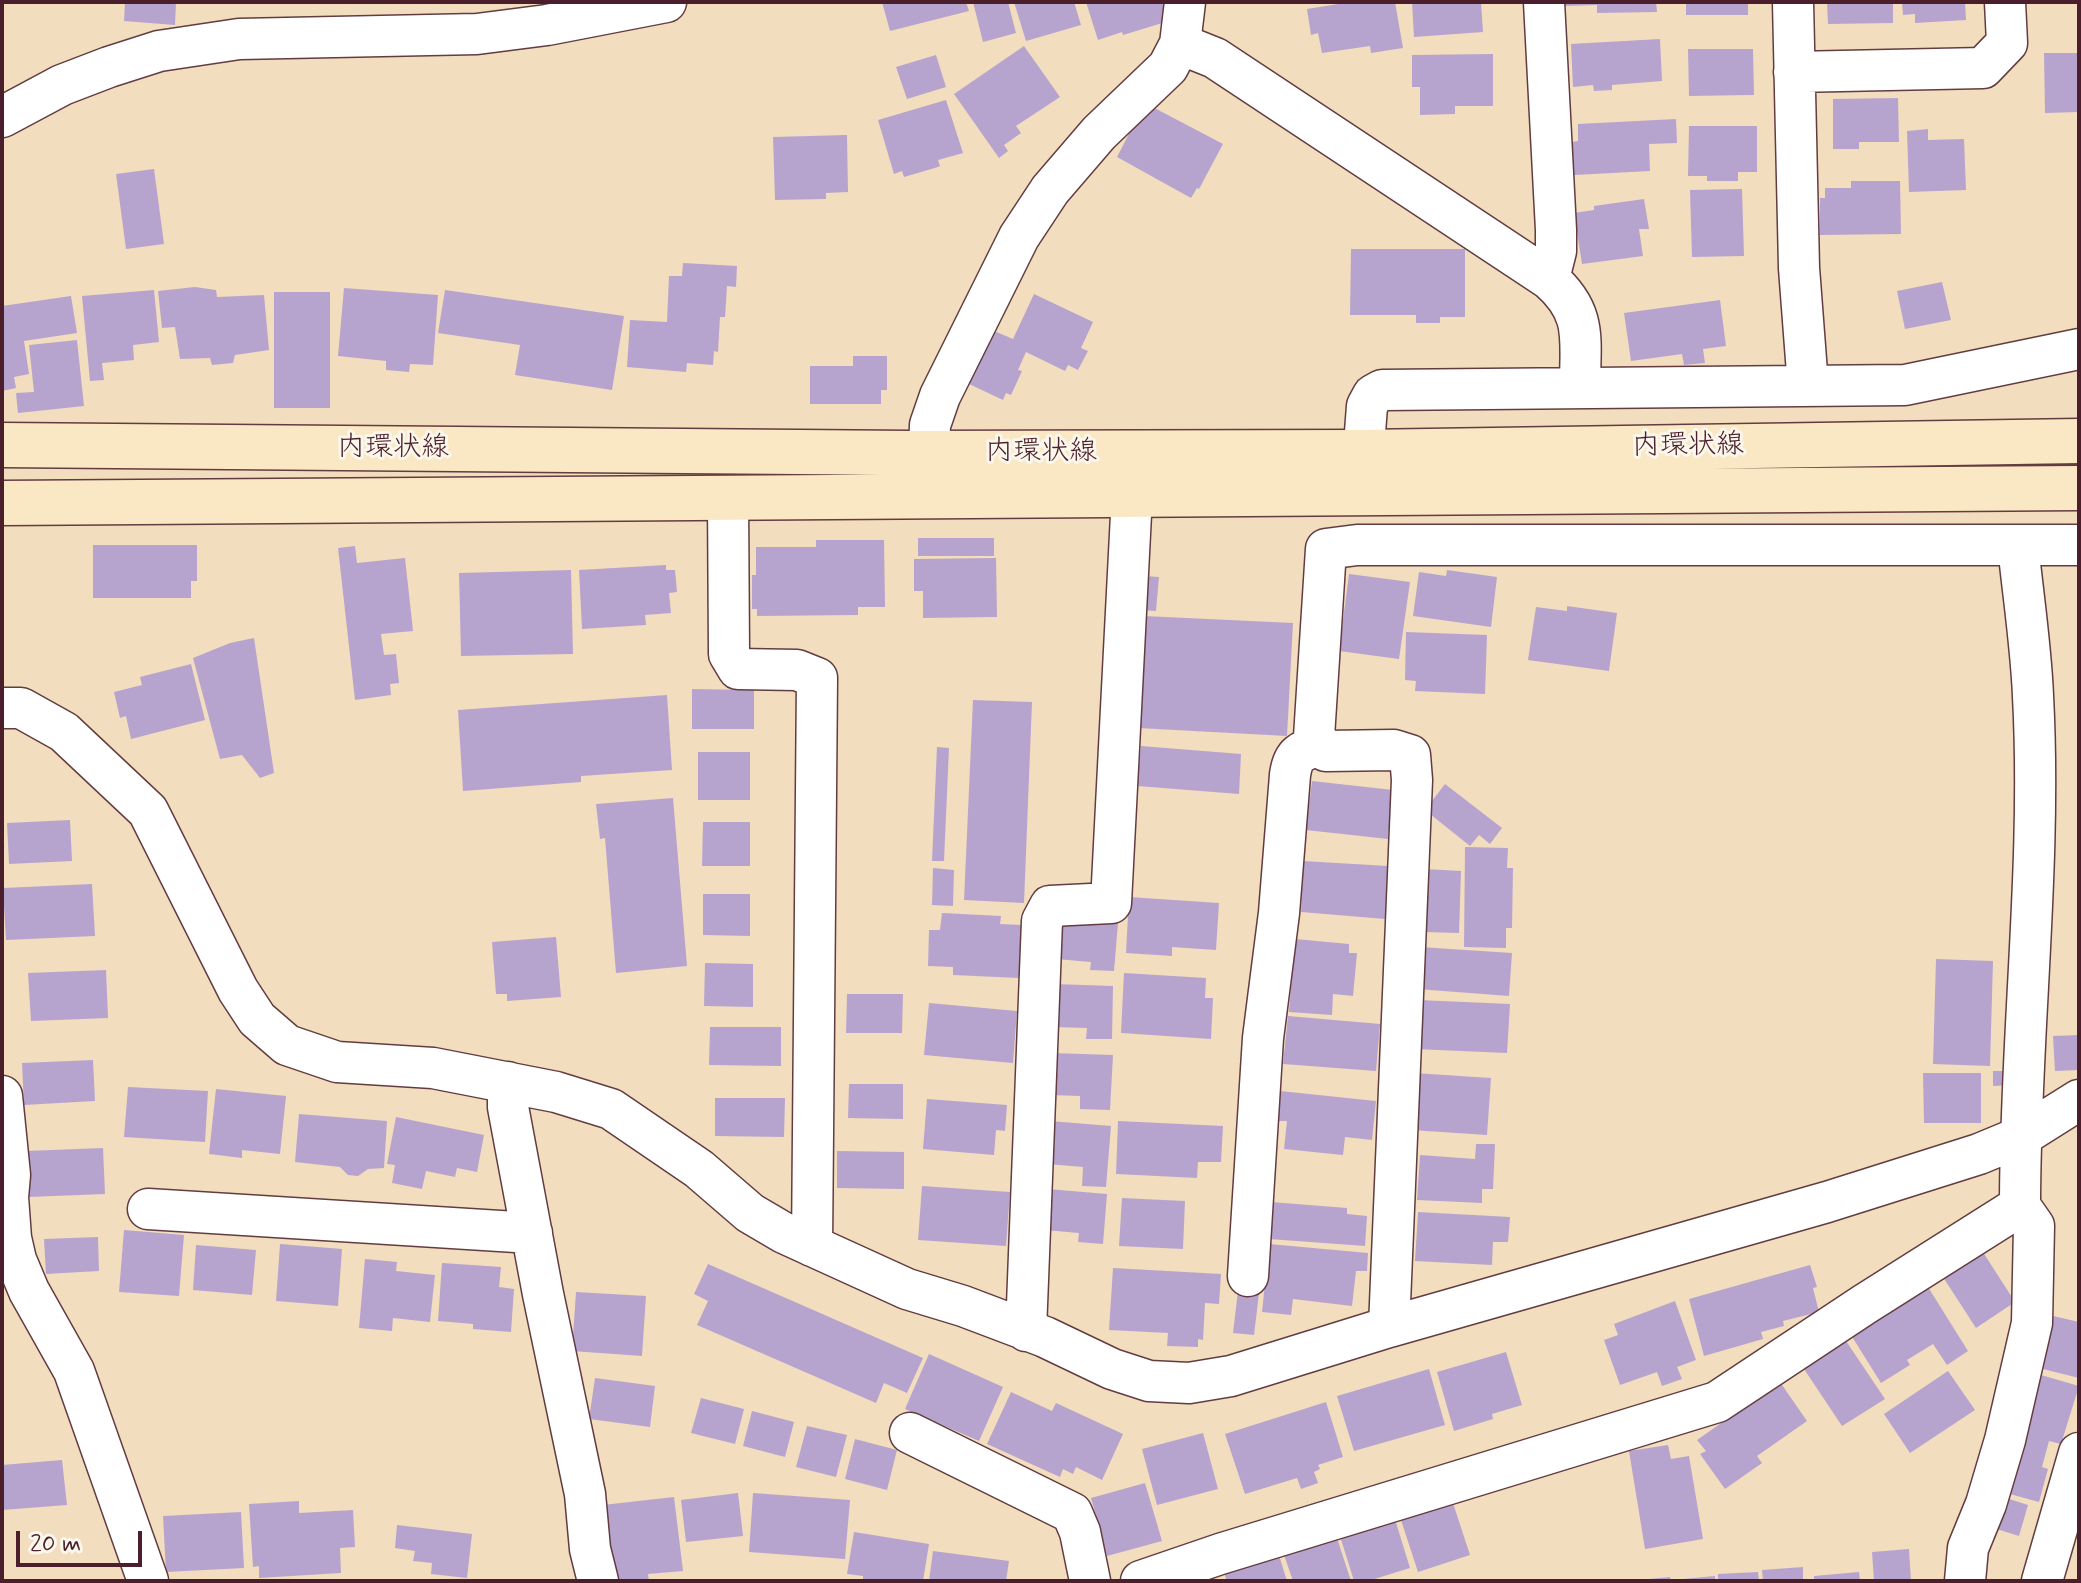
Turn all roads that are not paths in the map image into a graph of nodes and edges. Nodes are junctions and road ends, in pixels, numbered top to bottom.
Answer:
1 (666, 2) edge
2 (1185, 2) edge
3 (1544, 2) edge
4 (1793, 2) edge
5 (2005, 2) edge
6 (1180, 44) junction
7 (1794, 72) junction
8 (2, 117) edge
9 (1549, 279) junction
10 (2079, 349) edge
11 (1580, 386) junction
12 (1808, 386) junction
13 (2079, 441) edge
14 (2, 445) edge
15 (929, 453) junction
16 (1362, 473) junction
17 (2079, 488) edge
18 (1132, 495) junction
19 (728, 498) junction
20 (2, 503) edge
21 (1357, 545) junction
22 (2018, 545) junction
23 (2079, 545) edge
24 (2, 708) edge
25 (1321, 745) junction
26 (508, 1082) junction
27 (2, 1096) edge
28 (2079, 1100) edge
29 (2020, 1137) junction
30 (2020, 1206) junction
31 (148, 1209) dead end
32 (532, 1233) junction
33 (812, 1246) junction
34 (1248, 1276) dead end
35 (1389, 1327) junction
36 (1026, 1331) junction
37 (910, 1433) dead end
38 (2079, 1453) edge
39 (148, 1581) edge
40 (598, 1581) edge
41 (1090, 1581) edge
42 (1141, 1581) edge
43 (1965, 1581) edge
44 (2042, 1581) edge

1 - 8 street
2 - 6 street
3 - 9 street
4 - 7 street
5 - 7 street
6 - 9 street
6 - 15 street
7 - 12 street
9 - 11 street
10 - 12 street
11 - 12 street
11 - 16 street
13 - 16 main road, 内環状線
14 - 15 main road, 内環状線
15 - 16 main road, 内環状線
16 - 17 main road, 内環状線
16 - 18 main road, 内環状線
16 - 21 street
18 - 19 main road, 内環状線
18 - 36 street
19 - 20 main road, 内環状線
19 - 33 street
21 - 22 street
21 - 25 street
22 - 23 street
22 - 29 street
24 - 26 street
25 - 34 street
25 - 35 street
26 - 32 street
26 - 33 street
27 - 39 street
28 - 29 street
29 - 30 street
29 - 35 street
30 - 42 street
30 - 43 street
31 - 32 street
32 - 40 street
33 - 36 street
35 - 36 street
37 - 41 street
38 - 44 street

